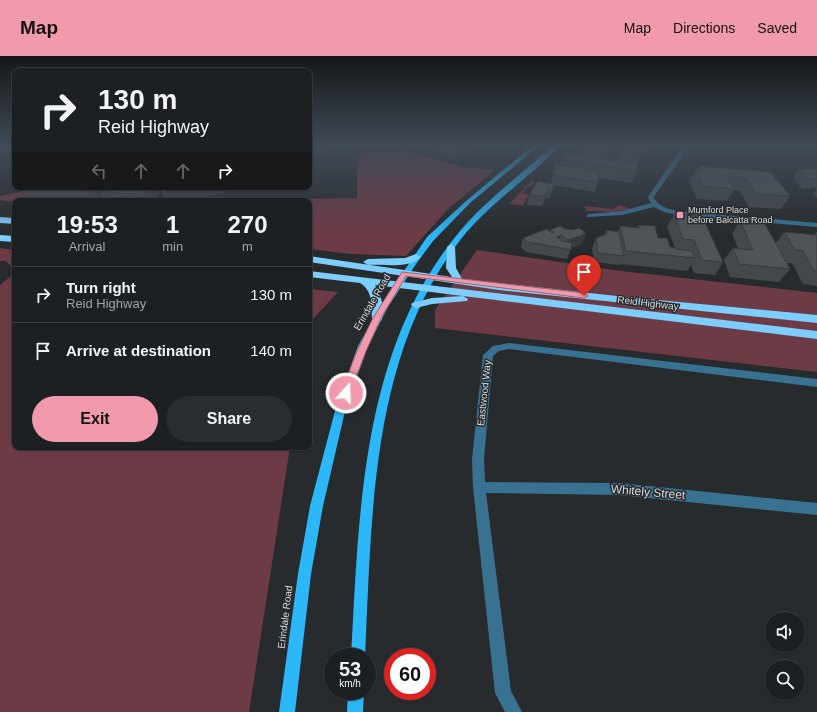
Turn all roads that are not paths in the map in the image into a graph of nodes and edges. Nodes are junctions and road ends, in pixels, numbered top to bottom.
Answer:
1 (501, 176) edge
2 (523, 176) edge
3 (666, 176) edge
4 (654, 204) junction
5 (589, 216) dead end
6 (0, 220) edge
7 (12, 221) edge
8 (817, 225) edge
9 (0, 238) edge
10 (12, 239) edge
11 (451, 247) junction
12 (416, 257) junction
13 (312, 260) edge
14 (332, 263) junction
15 (312, 274) edge
16 (404, 274) junction
17 (432, 278) junction
18 (362, 281) junction
19 (459, 281) junction
20 (398, 284) junction
21 (425, 288) junction
22 (536, 302) junction
23 (416, 305) junction
24 (377, 318) junction
25 (817, 319) edge
26 (817, 335) edge
27 (817, 383) edge
28 (479, 487) junction
29 (817, 510) edge
30 (359, 648) edge
31 (356, 700) edge
32 (287, 712) edge
33 (355, 712) edge
34 (514, 712) edge

1 - 12 main road, Erindale Road
2 - 11 main road
3 - 4 street
4 - 5 street
4 - 8 street
6 - 7 highway
9 - 10 highway
11 - 17 main road
11 - 19 highway
12 - 14 highway
12 - 16 main road, Erindale Road
13 - 14 highway, Reid Highway
14 - 16 highway, Reid Highway
15 - 18 highway, Reid Highway
16 - 17 highway, Reid Highway
16 - 20 main road, Erindale Road
17 - 19 highway, Reid Highway
17 - 21 main road
18 - 20 highway, Reid Highway
18 - 24 highway
19 - 25 highway, Reid Highway
20 - 21 highway, Reid Highway
20 - 24 main road, Erindale Road
21 - 22 highway, Reid Highway
21 - 23 main road
22 - 23 highway
22 - 26 highway, Reid Highway
23 - 30 main road
24 - 32 main road, Erindale Road
27 - 28 street, Eastwood Way
28 - 29 street, Whitely Street
28 - 34 street, Eastwood Way
31 - 33 main road

